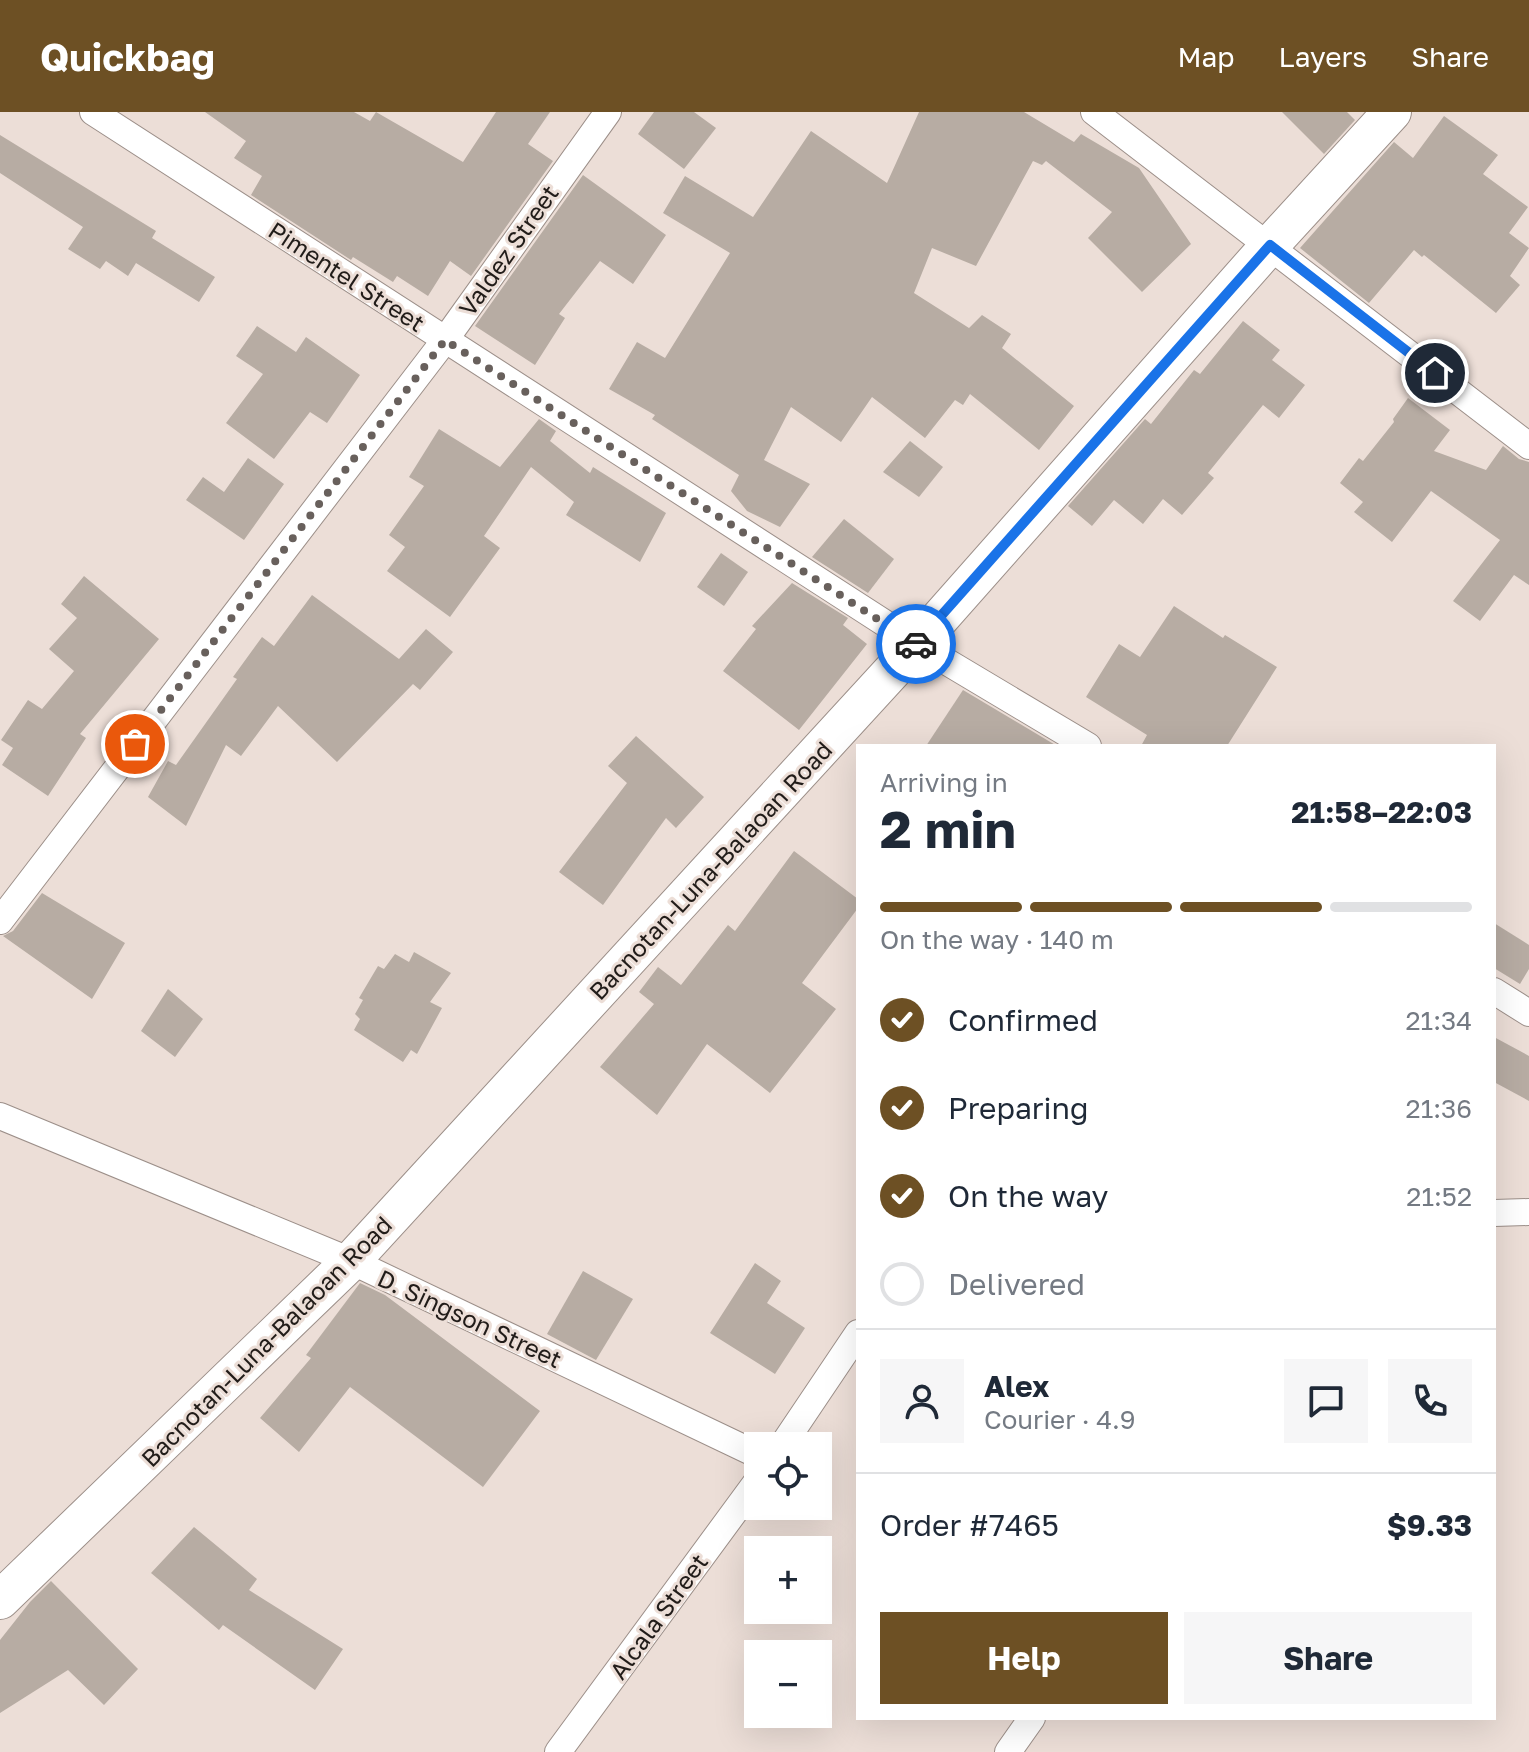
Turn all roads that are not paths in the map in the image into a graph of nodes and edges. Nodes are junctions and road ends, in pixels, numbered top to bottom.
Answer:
1 (93, 112) edge
2 (608, 112) edge
3 (1094, 112) edge
4 (1392, 112) edge
5 (1270, 245) junction
6 (445, 340) junction
7 (1529, 446) edge
8 (917, 644) junction
9 (1085, 744) edge
10 (0, 921) edge
11 (1496, 992) edge
12 (1529, 1013) edge
13 (0, 1116) edge
14 (1529, 1212) edge
15 (1496, 1213) edge
16 (351, 1261) junction
17 (856, 1336) edge
18 (791, 1432) edge
19 (744, 1448) edge
20 (744, 1499) edge
21 (0, 1600) edge
22 (1031, 1720) edge
23 (558, 1752) edge
24 (1008, 1752) edge

1 - 6 street, Pimentel Street
2 - 6 street, Valdez Street
3 - 5 street
4 - 5 main road, Bacnotan-Luna-Balaoan Road
5 - 7 street
5 - 8 main road, Bacnotan-Luna-Balaoan Road
6 - 8 street, Pimentel Street
6 - 10 street, Valdez Street
8 - 9 street, Pimentel Street
8 - 16 main road, Bacnotan-Luna-Balaoan Road
11 - 12 street
13 - 16 street, D. Singson Street
14 - 15 street
16 - 19 street, D. Singson Street
16 - 21 main road, Bacnotan-Luna-Balaoan Road
17 - 18 street
20 - 23 street, Alcala Street
22 - 24 street

